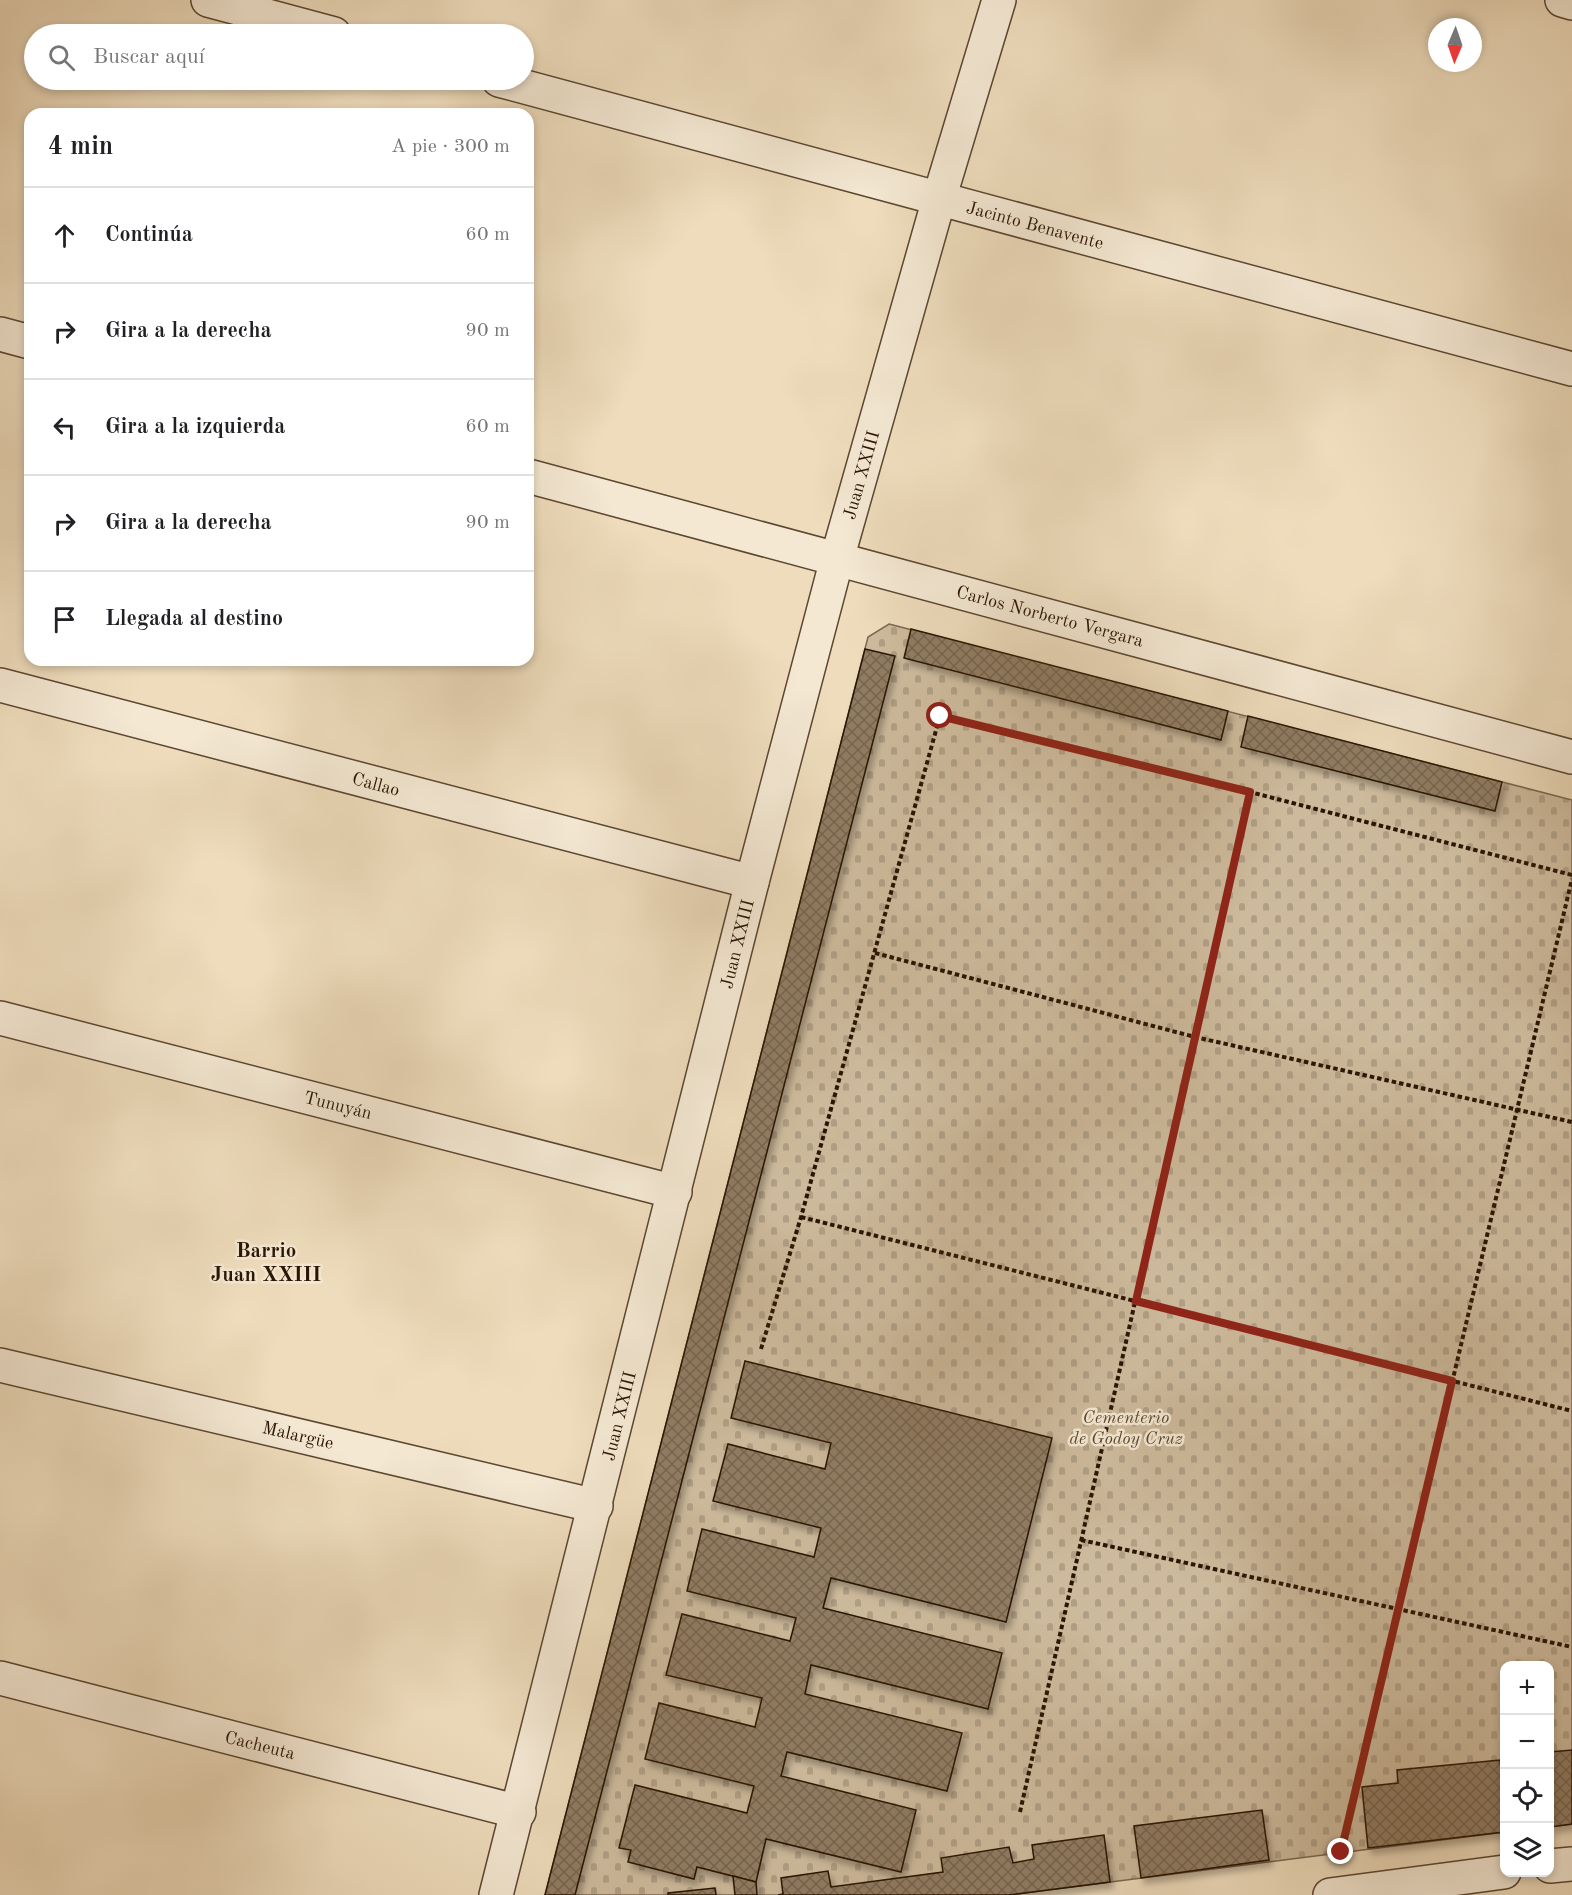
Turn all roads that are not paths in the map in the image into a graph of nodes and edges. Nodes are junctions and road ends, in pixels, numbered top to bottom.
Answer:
1 (208, 0) edge
2 (999, 0) edge
3 (1562, 0) edge
4 (1572, 3) edge
5 (297, 24) edge
6 (534, 90) edge
7 (939, 200) junction
8 (0, 334) edge
9 (24, 340) edge
10 (1572, 369) edge
11 (534, 478) edge
12 (837, 559) junction
13 (0, 686) edge
14 (1572, 757) edge
15 (752, 882) junction
16 (0, 1018) edge
17 (675, 1192) junction
18 (0, 1365) edge
19 (596, 1506) junction
20 (0, 1678) edge
21 (519, 1812) junction
22 (1572, 1863) edge
23 (1554, 1865) edge
24 (1500, 1873) edge
25 (1431, 1888) edge
26 (496, 1895) edge
27 (1330, 1895) edge

1 - 5 street
2 - 7 street, Juan XXIII
3 - 4 street
6 - 7 street, Jacinto Benavente
7 - 10 street, Jacinto Benavente
7 - 12 street, Juan XXIII
8 - 9 street
11 - 12 street, Carlos Norberto Vergara
12 - 14 street, Carlos Norberto Vergara
12 - 15 street, Juan XXIII
13 - 15 street, Callao
15 - 17 street, Juan XXIII
16 - 17 street, Tunuyán
17 - 19 street, Juan XXIII
18 - 19 street, Malargüe
19 - 21 street, Juan XXIII
20 - 21 street, Cacheuta
21 - 26 street, Juan XXIII
22 - 23 street
24 - 25 street
25 - 27 street

